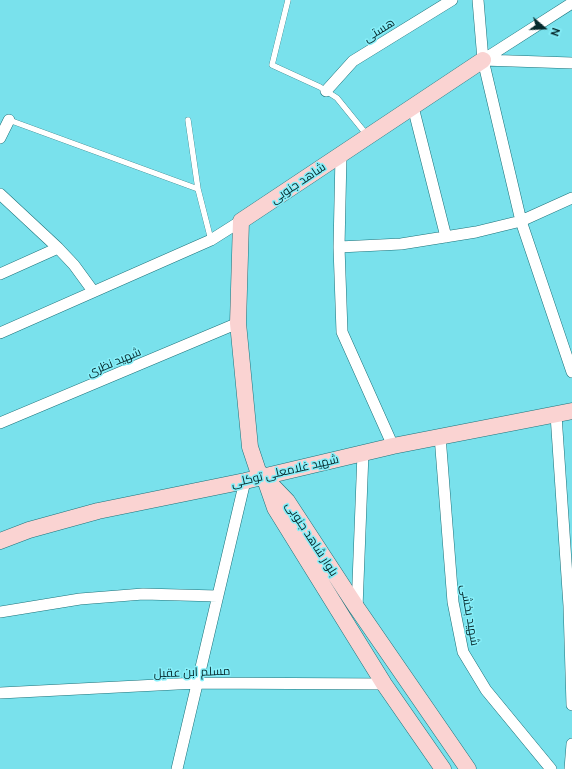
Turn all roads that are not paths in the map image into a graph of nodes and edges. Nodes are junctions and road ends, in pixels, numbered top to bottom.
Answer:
1 (288, 0) edge
2 (452, 0) edge
3 (478, 0) edge
4 (572, 3) edge
5 (483, 60) junction
6 (572, 63) edge
7 (326, 91) junction
8 (413, 107) junction
9 (9, 120) joint
10 (188, 120) dead end
11 (368, 136) junction
12 (0, 138) edge
13 (341, 154) junction
14 (198, 189) junction
15 (0, 194) edge
16 (572, 198) edge
17 (241, 221) junction
18 (521, 221) junction
19 (446, 237) junction
20 (211, 240) junction
21 (339, 247) junction
22 (58, 248) junction
23 (0, 274) edge
24 (93, 291) junction
25 (238, 324) junction
26 (0, 333) edge
27 (572, 372) edge
28 (572, 411) edge
29 (556, 415) junction
30 (0, 423) edge
31 (440, 436) junction
32 (393, 446) junction
33 (363, 453) junction
34 (264, 477) junction
35 (244, 481) junction
36 (0, 542) edge
37 (217, 596) junction
38 (357, 608) junction
39 (0, 612) edge
40 (197, 683) junction
41 (384, 684) junction
42 (0, 693) edge
43 (572, 705) edge
44 (572, 744) edge
45 (437, 767) edge
46 (177, 769) edge
47 (468, 769) edge
48 (550, 769) edge
49 (570, 769) edge

1 - 7 lane
2 - 7 street, هستی
3 - 5 street
4 - 5 street, شاهد جنوبی
5 - 6 street
5 - 8 street, شاهد جنوبی
5 - 18 street
7 - 11 lane
8 - 11 street, شاهد جنوبی
8 - 19 street
9 - 12 street
9 - 14 lane
10 - 14 lane
11 - 13 street, شاهد جنوبی
13 - 17 street, شاهد جنوبی
13 - 21 street
14 - 20 lane
15 - 22 street
16 - 18 street
17 - 20 street
17 - 25 street
18 - 19 street
18 - 27 street
19 - 21 street
20 - 24 street
21 - 32 street
22 - 23 street
22 - 24 street
24 - 26 street
25 - 30 street, شهید نظری
25 - 34 street
28 - 29 street, شهید غلامعلی توکلی
29 - 31 street, شهید غلامعلی توکلی
29 - 43 street
31 - 32 street, شهید غلامعلی توکلی
31 - 48 street, شهید بخشی
32 - 33 street, شهید غلامعلی توکلی
33 - 34 street, شهید غلامعلی توکلی
33 - 38 street
34 - 35 street, شهید غلامعلی توکلی
34 - 38 street, بلوار شاهد جنوبی
34 - 41 street, بلوار شاهد جنوبی
35 - 36 street, شهید غلامعلی توکلی
35 - 37 street
37 - 39 street
37 - 40 street
38 - 47 street, بلوار شاهد جنوبی
40 - 41 street, مسلم ابن عقیل
40 - 42 street, مسلم ابن عقیل
40 - 46 street
41 - 45 street, بلوار شاهد جنوبی
44 - 49 street

